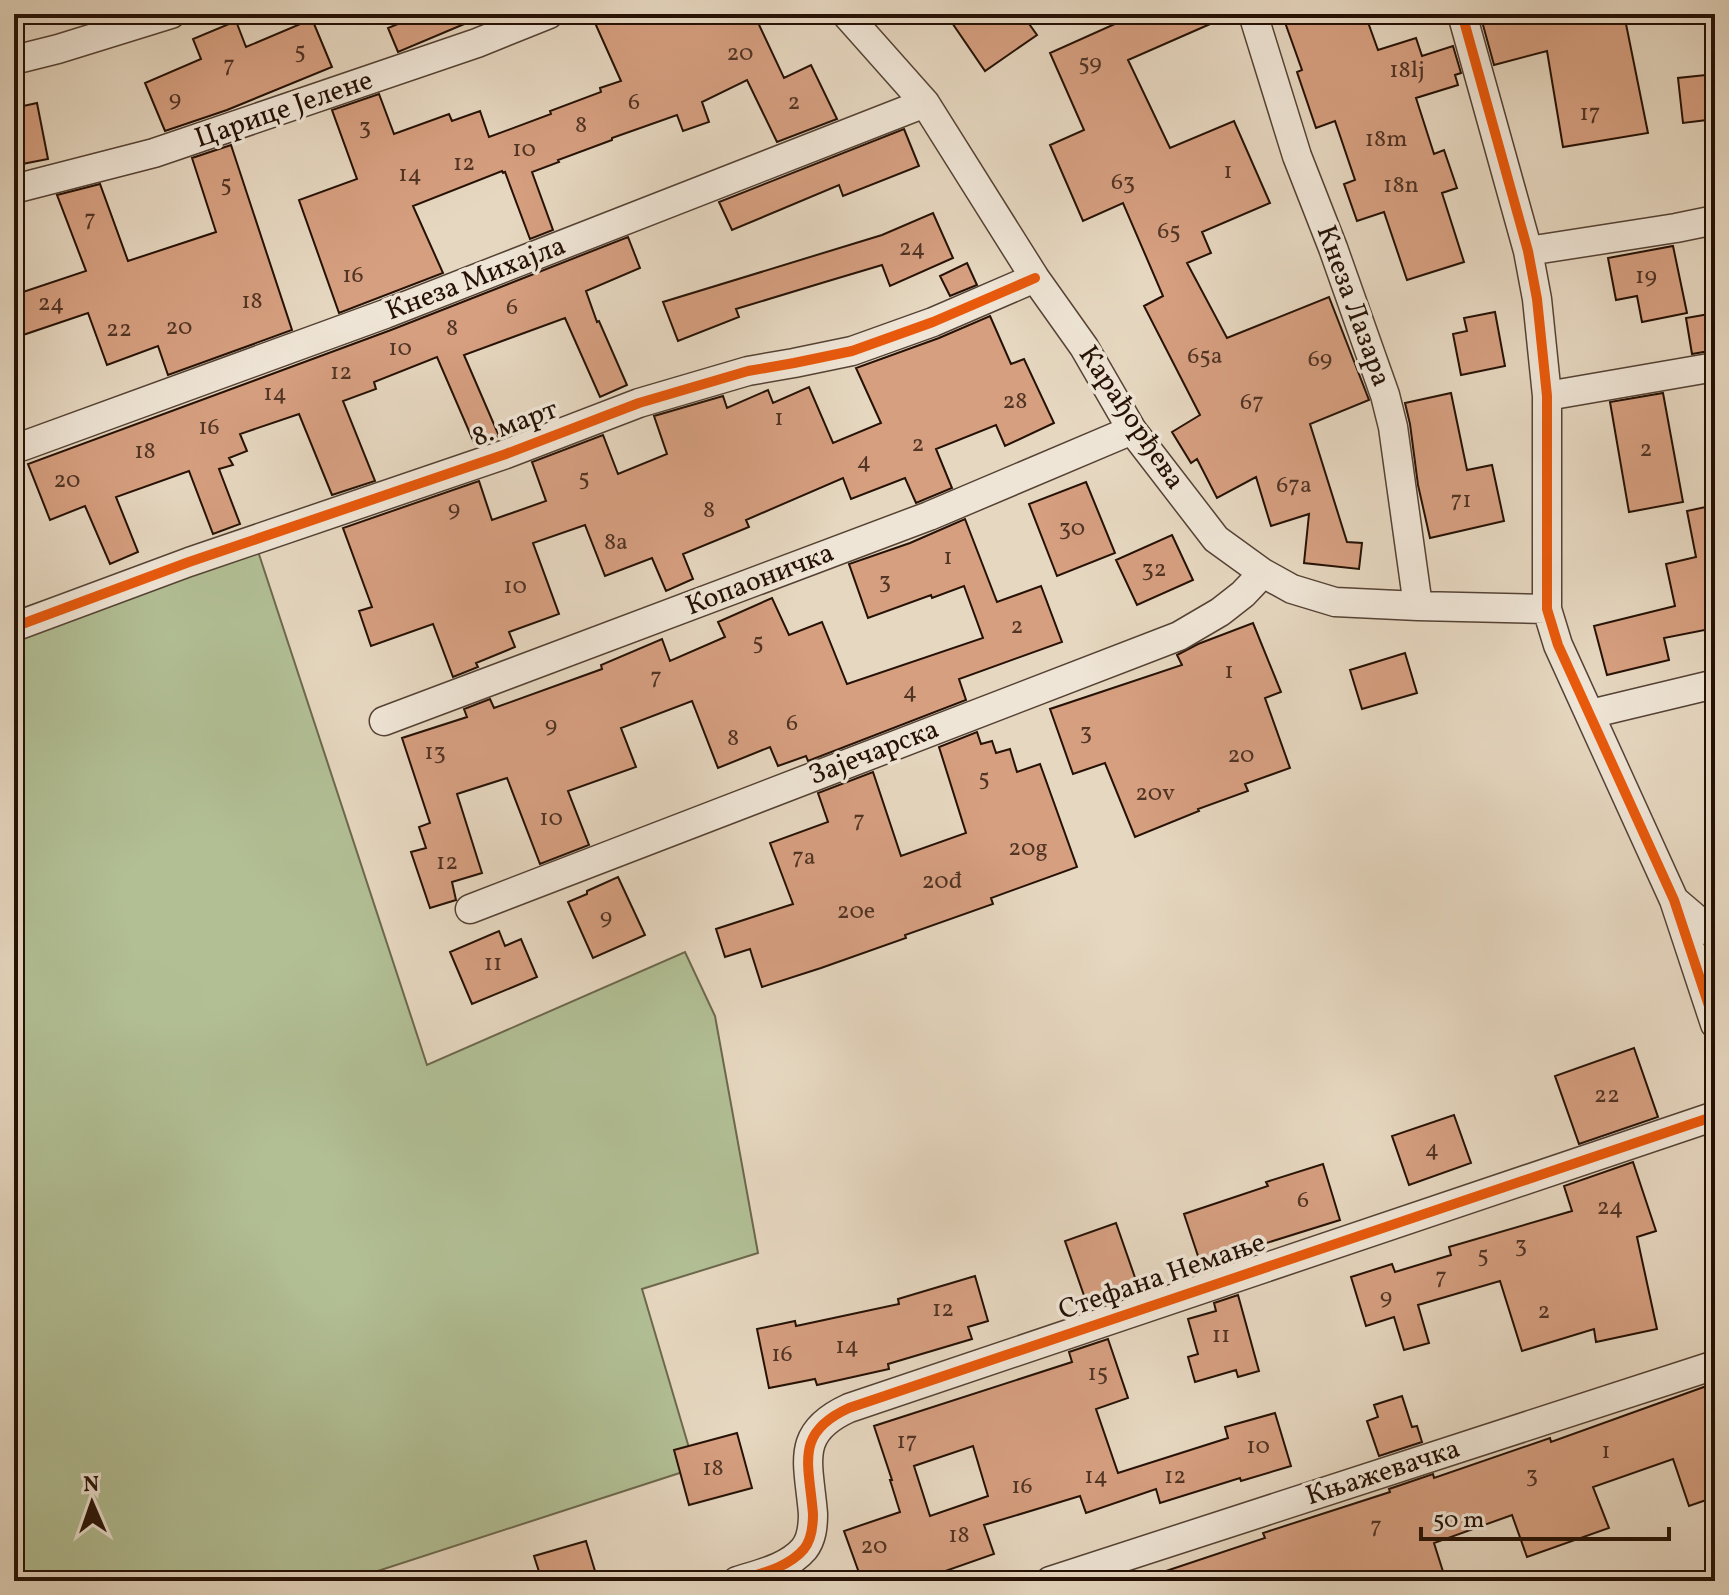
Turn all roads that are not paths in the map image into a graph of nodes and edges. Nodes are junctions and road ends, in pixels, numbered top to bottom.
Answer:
1 (171, 14) edge
2 (549, 14) edge
3 (846, 14) edge
4 (1253, 14) edge
5 (1462, 14) edge
6 (14, 60) edge
7 (925, 103) junction
8 (14, 189) edge
9 (1715, 220) edge
10 (1528, 251) junction
11 (1035, 278) junction
12 (1715, 367) edge
13 (1547, 396) junction
14 (1132, 430) junction
15 (23, 446) dead end
16 (1263, 573) junction
17 (1418, 606) junction
18 (1547, 609) junction
19 (14, 627) edge
20 (1715, 684) edge
21 (1590, 714) junction
22 (384, 721) dead end
23 (1674, 900) junction
24 (470, 909) dead end
25 (1715, 935) edge
26 (1715, 1024) edge
27 (1715, 1116) edge
28 (1715, 1365) edge
29 (737, 1581) edge
30 (1050, 1581) edge

1 - 6 street
2 - 8 street, Царице Јелене
3 - 7 street, Карађорђева
4 - 17 street, Кнеза Лазара
5 - 10 street
7 - 11 street, Карађорђева
7 - 15 street, Кнеза Михајла
9 - 10 street
10 - 13 street
11 - 14 street, Карађорђева
11 - 19 street, 8. март
12 - 13 street
13 - 18 street
14 - 16 street, Карађорђева
14 - 22 street, Копаоничка
16 - 17 street, Карађорђева
16 - 24 street, Зајечарска
17 - 18 street, Карађорђева
18 - 21 street
20 - 21 street
21 - 23 street
23 - 25 street
23 - 26 street
27 - 29 street, Стефана Немање
28 - 30 street, Књажевачка

